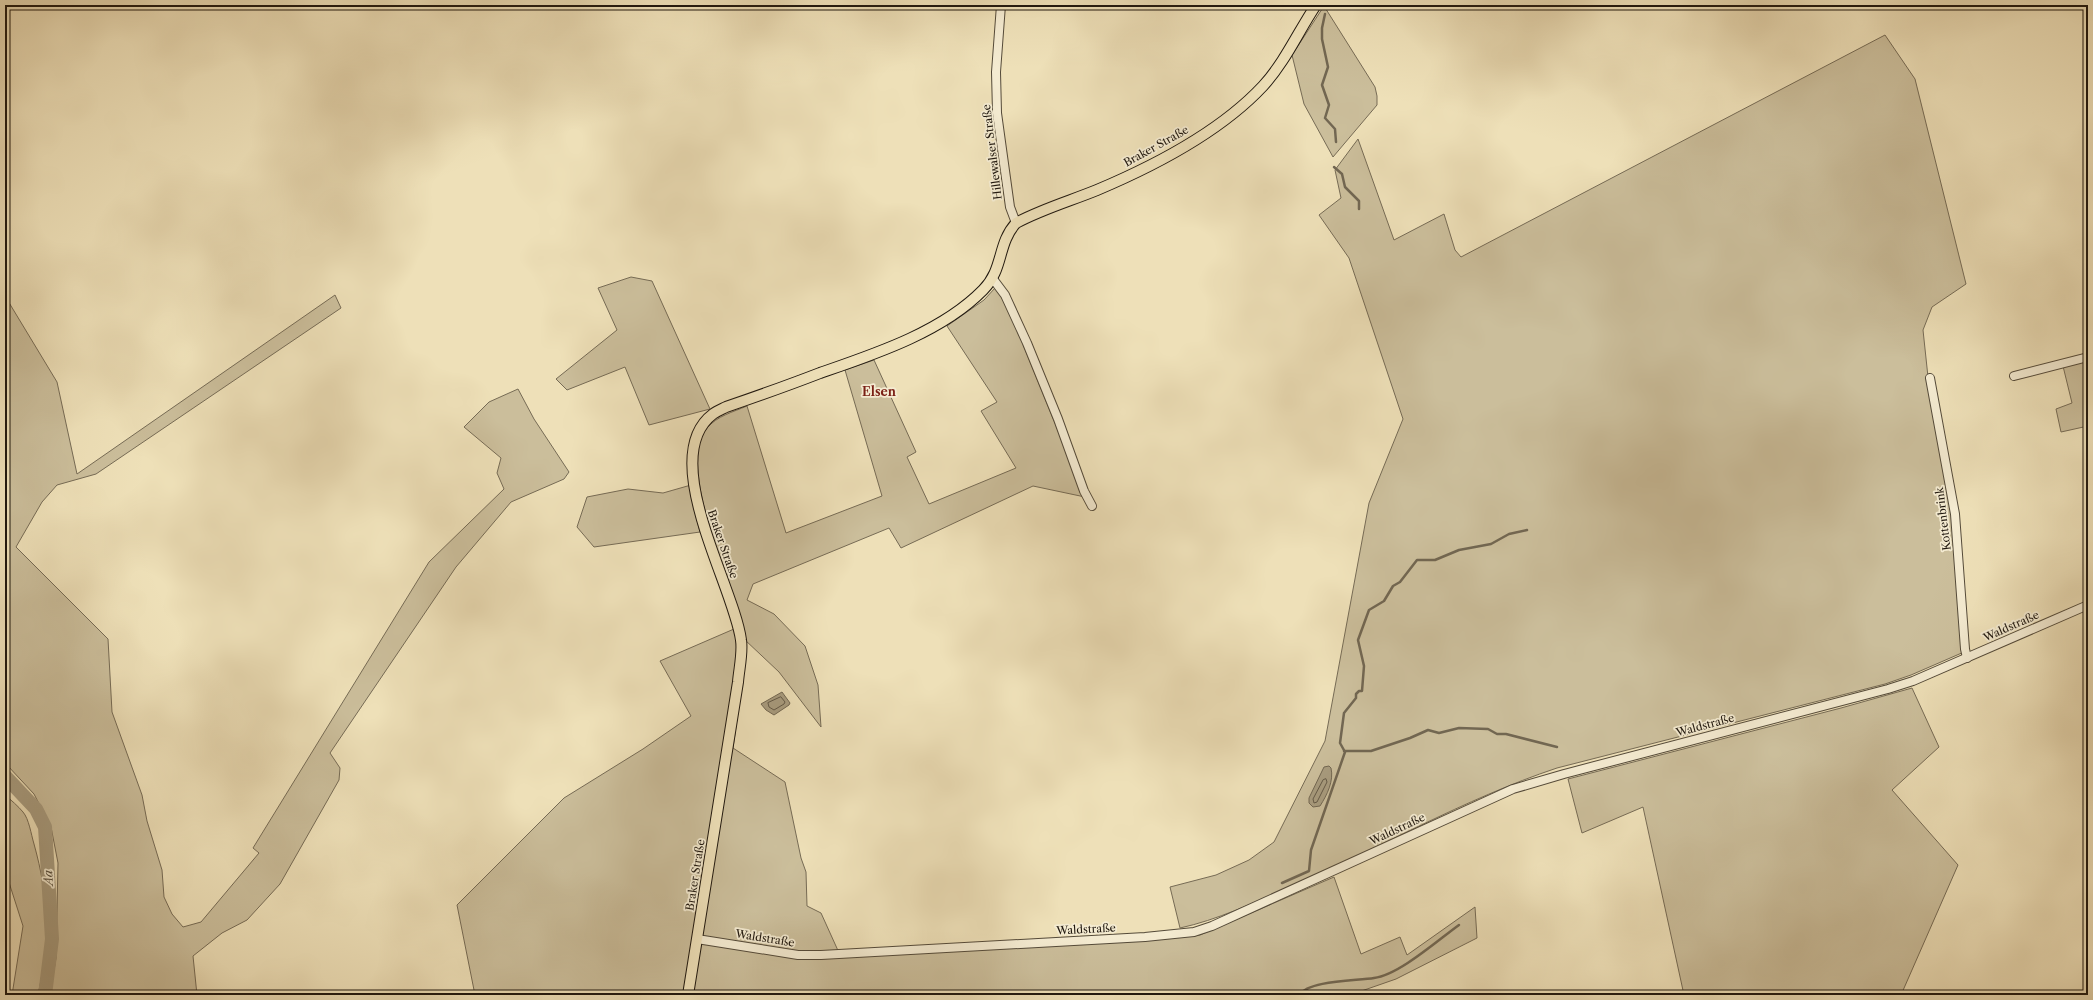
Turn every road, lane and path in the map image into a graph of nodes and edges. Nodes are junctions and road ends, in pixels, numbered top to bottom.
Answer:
1 (1001, 5) edge
2 (1316, 5) edge
3 (1016, 223) junction
4 (993, 279) junction
5 (2088, 357) edge
6 (2014, 376) dead end
7 (1930, 378) dead end
8 (1092, 506) dead end
9 (2088, 605) edge
10 (1967, 658) junction
11 (697, 939) junction
12 (688, 995) edge

1 - 3 street, Hillewalser Straße
2 - 3 main road, Braker Straße
3 - 4 main road, Braker Straße
4 - 8 street
4 - 11 main road, Braker Straße
5 - 6 street
7 - 10 street, Kottenbrink
9 - 10 street, Waldstraße
10 - 11 street, Waldstraße
11 - 12 main road, Braker Straße

